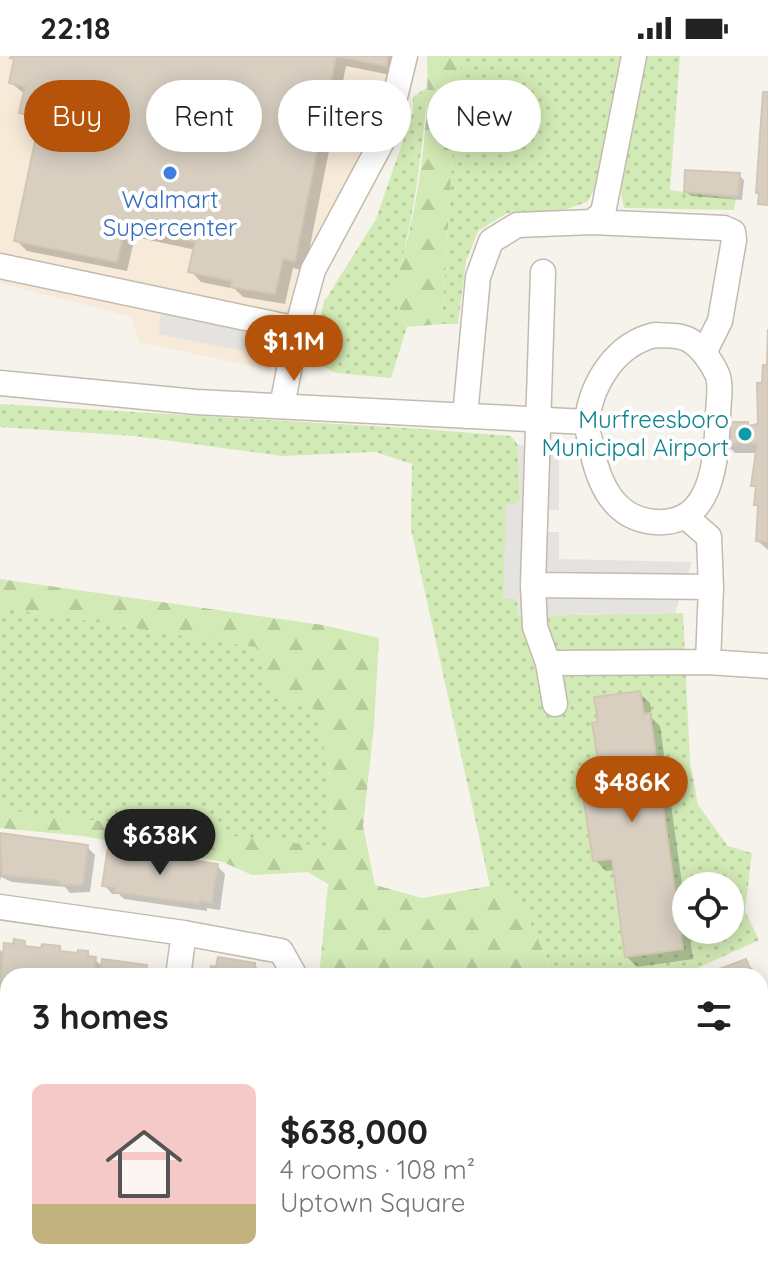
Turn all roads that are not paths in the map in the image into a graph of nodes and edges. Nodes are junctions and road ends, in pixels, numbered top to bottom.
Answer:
1 (405, 56) edge
2 (634, 56) edge
3 (592, 222) junction
4 (0, 266) edge
5 (543, 272) dead end
6 (297, 329) junction
7 (704, 353) junction
8 (0, 383) edge
9 (282, 406) junction
10 (465, 416) junction
11 (536, 421) junction
12 (587, 422) junction
13 (686, 517) junction
14 (533, 585) junction
15 (711, 587) junction
16 (708, 662) junction
17 (548, 663) junction
18 (768, 666) edge
19 (555, 704) dead end
20 (0, 907) edge
21 (184, 933) junction
22 (179, 968) edge
23 (291, 968) edge

1 - 6 street
2 - 3 street
3 - 7 street
3 - 10 street
4 - 6 street
5 - 11 street
6 - 9 street
7 - 12 street
7 - 13 street
8 - 9 street
9 - 10 street
10 - 11 street
11 - 12 street
11 - 14 street
12 - 13 street
13 - 15 street
14 - 15 street
14 - 17 street
15 - 16 street
16 - 17 street
16 - 18 street
17 - 19 street
20 - 21 street
21 - 22 street
21 - 23 street

